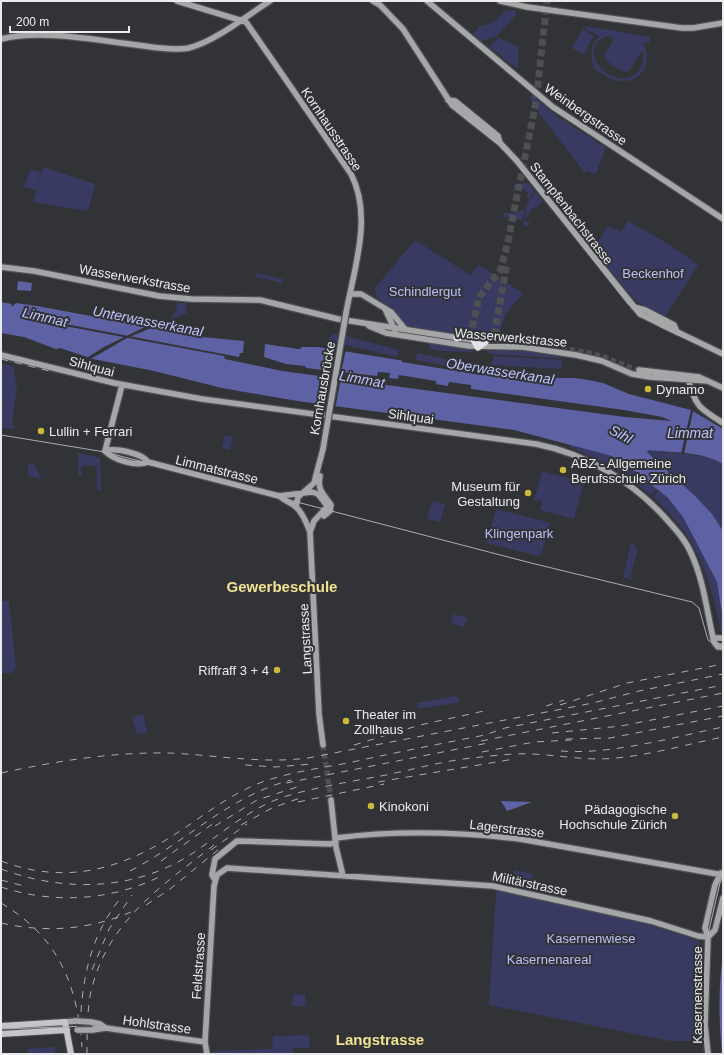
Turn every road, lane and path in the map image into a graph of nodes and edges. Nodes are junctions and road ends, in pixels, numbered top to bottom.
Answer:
1 (178, 1) edge
2 (270, 1) edge
3 (373, 1) edge
4 (427, 1) edge
5 (500, 1) edge
6 (380, 3) edge
7 (242, 19) junction
8 (723, 23) edge
9 (1, 39) edge
10 (448, 100) junction
11 (500, 144) junction
12 (723, 219) edge
13 (1, 267) edge
14 (350, 294) junction
15 (385, 308) junction
16 (346, 313) joint
17 (388, 315) junction
18 (397, 321) junction
19 (381, 327) junction
20 (393, 328) junction
21 (406, 330) junction
22 (398, 334) junction
23 (473, 339) junction
24 (485, 342) joint
25 (478, 347) junction
26 (723, 354) edge
27 (1, 355) edge
28 (639, 370) tunnel mouth
29 (688, 378) junction
30 (122, 385) junction
31 (723, 388) edge
32 (723, 423) edge
33 (320, 466) junction
34 (306, 492) junction
35 (280, 496) junction
36 (296, 506) junction
37 (318, 518) junction
38 (310, 532) junction
39 (722, 638) edge
40 (714, 640) junction
41 (723, 647) edge
42 (323, 745) tunnel mouth
43 (331, 800) tunnel mouth
44 (336, 840) junction
45 (722, 874) edge
46 (343, 876) junction
47 (215, 880) junction
48 (723, 898) edge
49 (708, 937) junction
50 (65, 1022) junction
51 (1, 1026) edge
52 (106, 1028) junction
53 (67, 1030) junction
54 (1, 1034) edge
55 (205, 1042) junction
56 (71, 1054) edge
57 (207, 1054) edge
58 (708, 1054) edge

1 - 7 street
2 - 7 street
3 - 6 street
4 - 12 street, Weinbergstrasse
5 - 8 street
6 - 10 street
7 - 9 street
7 - 14 street, Kornhausstrasse
10 - 11 street
10 - 11 street, Stampfenbachstrasse
11 - 26 street, Stampfenbachstrasse
13 - 19 street, Wasserwerkstrasse
14 - 15 street
14 - 16 street, Kornhausstrasse
15 - 17 street
15 - 18 street
16 - 33 street, Kornhausbrücke, bridge
17 - 19 street
17 - 20 street
18 - 20 street
18 - 21 street
19 - 20 street, Wasserwerkstrasse
19 - 22 street, Wasserwerkstrasse
20 - 21 street, Wasserwerkstrasse
20 - 22 street
21 - 23 street, Wasserwerkstrasse
22 - 25 street, Wasserwerkstrasse
23 - 24 street, Wasserwerkstrasse
23 - 25 highway
24 - 25 highway
25 - 29 street, Wasserwerkstrasse
27 - 30 street, Sihlquai
28 - 29 street, Wasserwerkstrasse
29 - 31 street, Wasserwerkstrasse
29 - 32 street
30 - 35 street, Limmatstrasse
30 - 40 street, Sihlquai
33 - 34 street
33 - 37 street
34 - 35 street
34 - 36 street
34 - 37 street
35 - 36 street
36 - 38 street
37 - 38 street
38 - 42 street, Langstrasse
39 - 40 street
40 - 41 street
43 - 44 street
44 - 45 street, Lagerstrasse
44 - 46 street
44 - 47 street, Lagerstrasse
45 - 49 street, Kasernenstrasse
46 - 47 street, Militärstrasse
46 - 49 street, Militärstrasse
47 - 55 street, Feldstrasse
48 - 49 street, Kasernenstrasse
49 - 58 street, Kasernenstrasse
50 - 51 main road, Hohlstrasse
50 - 52 street, Hohlstrasse, bridge
50 - 53 main road
52 - 53 street, Hohlstrasse, bridge
52 - 55 street, Hohlstrasse
53 - 54 main road, Hohlstrasse
53 - 56 main road
55 - 57 street, Feldstrasse

